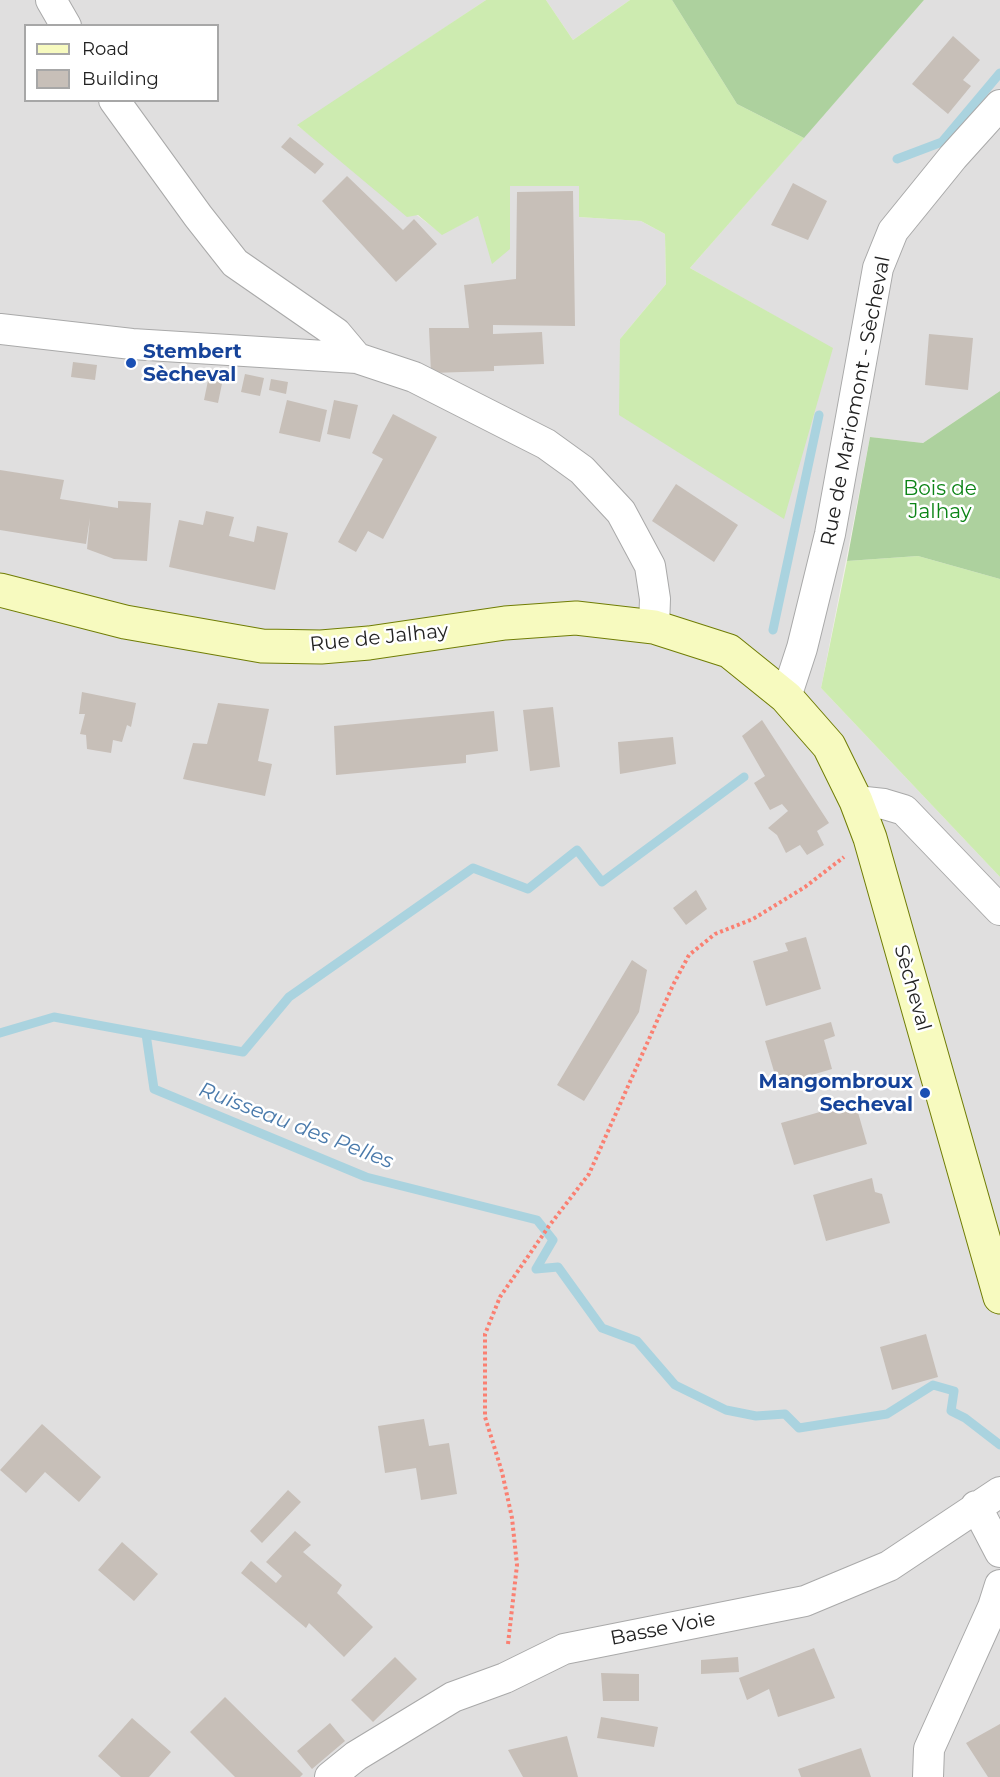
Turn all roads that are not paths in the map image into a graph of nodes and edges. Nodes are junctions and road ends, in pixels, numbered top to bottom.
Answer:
1 (51, 0) edge
2 (65, 24) edge
3 (115, 102) edge
4 (1000, 105) edge
5 (0, 329) edge
6 (357, 358) junction
7 (0, 590) edge
8 (654, 627) junction
9 (786, 697) junction
10 (856, 801) junction
11 (1000, 910) edge
12 (1000, 1297) edge
13 (988, 1499) edge
14 (1000, 1552) edge
15 (1000, 1585) edge
16 (330, 1777) edge
17 (928, 1777) edge

1 - 2 street
3 - 6 street
4 - 9 street, Rue de Mariomont - Sècheval
5 - 6 street
6 - 8 street
7 - 8 main road, Rue de Jalhay
8 - 9 main road, Rue de Jalhay
9 - 10 main road, Sècheval
10 - 11 street
10 - 12 main road, Sècheval
13 - 14 street
13 - 16 street, Basse Voie
15 - 17 street

